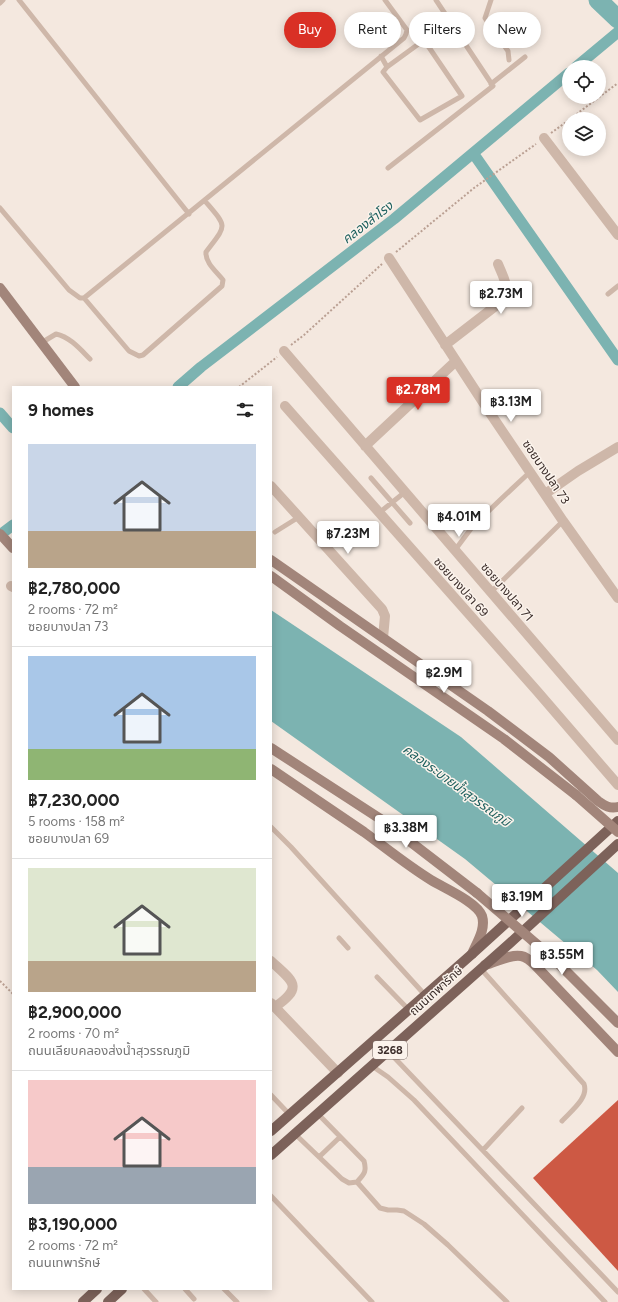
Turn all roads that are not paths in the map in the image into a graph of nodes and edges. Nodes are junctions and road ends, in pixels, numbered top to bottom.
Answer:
1 (3, 0) edge
2 (19, 0) edge
3 (385, 0) edge
4 (436, 0) edge
5 (491, 0) edge
6 (0, 2) edge
7 (381, 56) junction
8 (525, 57) dead end
9 (509, 60) dead end
10 (387, 67) junction
11 (492, 84) junction
12 (544, 138) road end
13 (388, 168) dead end
14 (205, 201) junction
15 (0, 208) edge
16 (189, 214) junction
17 (618, 235) edge
18 (389, 258) road end
19 (498, 264) dead end
20 (618, 286) edge
21 (0, 288) edge
22 (608, 294) dead end
23 (84, 298) junction
24 (41, 343) junction
25 (445, 345) junction
26 (284, 351) road end
27 (90, 359) dead end
28 (456, 361) junction
29 (74, 386) edge
30 (284, 406) dead end
31 (365, 446) junction
32 (618, 447) edge
33 (530, 472) junction
34 (371, 478) dead end
35 (272, 487) edge
36 (404, 492) junction
37 (545, 494) junction
38 (393, 502) junction
39 (379, 514) junction
40 (299, 517) junction
41 (563, 521) junction
42 (410, 523) dead end
43 (275, 532) dead end
44 (0, 534) edge
45 (12, 547) edge
46 (455, 550) junction
47 (272, 561) edge
48 (272, 577) edge
49 (491, 592) junction
50 (618, 598) edge
51 (383, 638) junction
52 (618, 740) edge
53 (272, 749) edge
54 (272, 770) edge
55 (618, 785) edge
56 (618, 807) edge
57 (618, 821) edge
58 (272, 828) edge
59 (618, 832) edge
60 (618, 844) edge
61 (340, 938) dead end
62 (348, 948) dead end
63 (472, 954) junction
64 (272, 962) edge
65 (483, 967) junction
66 (377, 977) dead end
67 (425, 995) junction
68 (273, 1005) edge
69 (409, 1010) junction
70 (618, 1023) edge
71 (388, 1051) junction
72 (618, 1052) edge
73 (372, 1066) junction
74 (338, 1072) junction
75 (272, 1096) edge
76 (522, 1108) dead end
77 (318, 1114) junction
78 (290, 1115) junction
79 (562, 1121) dead end
80 (272, 1130) edge
81 (296, 1134) junction
82 (340, 1137) junction
83 (483, 1150) junction
84 (272, 1155) edge
85 (319, 1157) junction
86 (357, 1182) junction
87 (272, 1197) edge
88 (96, 1290) edge
89 (121, 1290) edge
90 (145, 1290) edge
91 (186, 1290) edge
92 (225, 1290) edge
93 (618, 1292) edge
94 (194, 1299) dead end
95 (83, 1302) edge
96 (108, 1302) edge
97 (156, 1302) edge
98 (237, 1302) edge
99 (372, 1302) edge
100 (507, 1302) edge
101 (605, 1302) edge

1 - 6 lane
2 - 16 lane
3 - 7 lane
4 - 11 lane
5 - 9 lane
7 - 10 lane
7 - 14 lane
8 - 11 lane
10 - 10 lane
11 - 13 lane
12 - 17 street
14 - 16 lane
14 - 23 lane
15 - 23 lane
16 - 23 lane
18 - 25 street, ซอยบางปลา 73
19 - 25 street
20 - 22 lane
21 - 24 main road
24 - 27 lane
24 - 29 main road
25 - 28 street, ซอยบางปลา 73
26 - 31 street, ซอยบางปลา 71
28 - 31 street
28 - 33 street, ซอยบางปลา 73
30 - 39 street, ซอยบางปลา 69
31 - 36 street, ซอยบางปลา 71
32 - 37 street
33 - 37 street, ซอยบางปลา 73
33 - 46 lane
34 - 38 lane
35 - 40 street
36 - 38 lane
36 - 46 street, ซอยบางปลา 71
37 - 41 street, ซอยบางปลา 73
38 - 39 lane
38 - 42 lane
39 - 55 street, ซอยบางปลา 69
40 - 43 lane
40 - 51 street
41 - 49 lane
41 - 50 street, ซอยบางปลา 73
44 - 45 main road
46 - 49 street, ซอยบางปลา 71
47 - 51 main road
48 - 59 main road, bridge
49 - 52 street, ซอยบางปลา 71
51 - 56 main road
53 - 70 main road, bridge
54 - 63 main road
57 - 63 main road, ถนนเทพารักษ์ / 3268, bridge
58 - 67 lane
60 - 65 main road, ถนนเทพารักษ์ / 3268
61 - 62 lane
63 - 67 main road, ถนนเทพารักษ์ / 3268
64 - 68 street
65 - 71 main road, ถนนเทพารักษ์ / 3268
65 - 72 main road
65 - 79 lane
66 - 69 lane
67 - 69 main road, ถนนเทพารักษ์ / 3268
68 - 74 street
69 - 74 main road, ถนนเทพารักษ์ / 3268
71 - 73 main road, ถนนเทพารักษ์ / 3268
71 - 83 lane
73 - 77 main road, ถนนเทพารักษ์ / 3268
73 - 101 lane
74 - 78 main road, ถนนเทพารักษ์ / 3268
75 - 78 lane
76 - 83 lane
77 - 81 main road, ถนนเทพารักษ์ / 3268
77 - 82 lane
78 - 80 main road, ถนนเทพารักษ์ / 3268
81 - 84 main road, ถนนเทพารักษ์ / 3268
81 - 85 lane
82 - 85 lane
82 - 86 lane
83 - 93 lane
85 - 86 lane
86 - 100 lane
87 - 99 lane
88 - 95 main road
89 - 96 main road
90 - 97 lane
91 - 94 lane
92 - 98 lane

